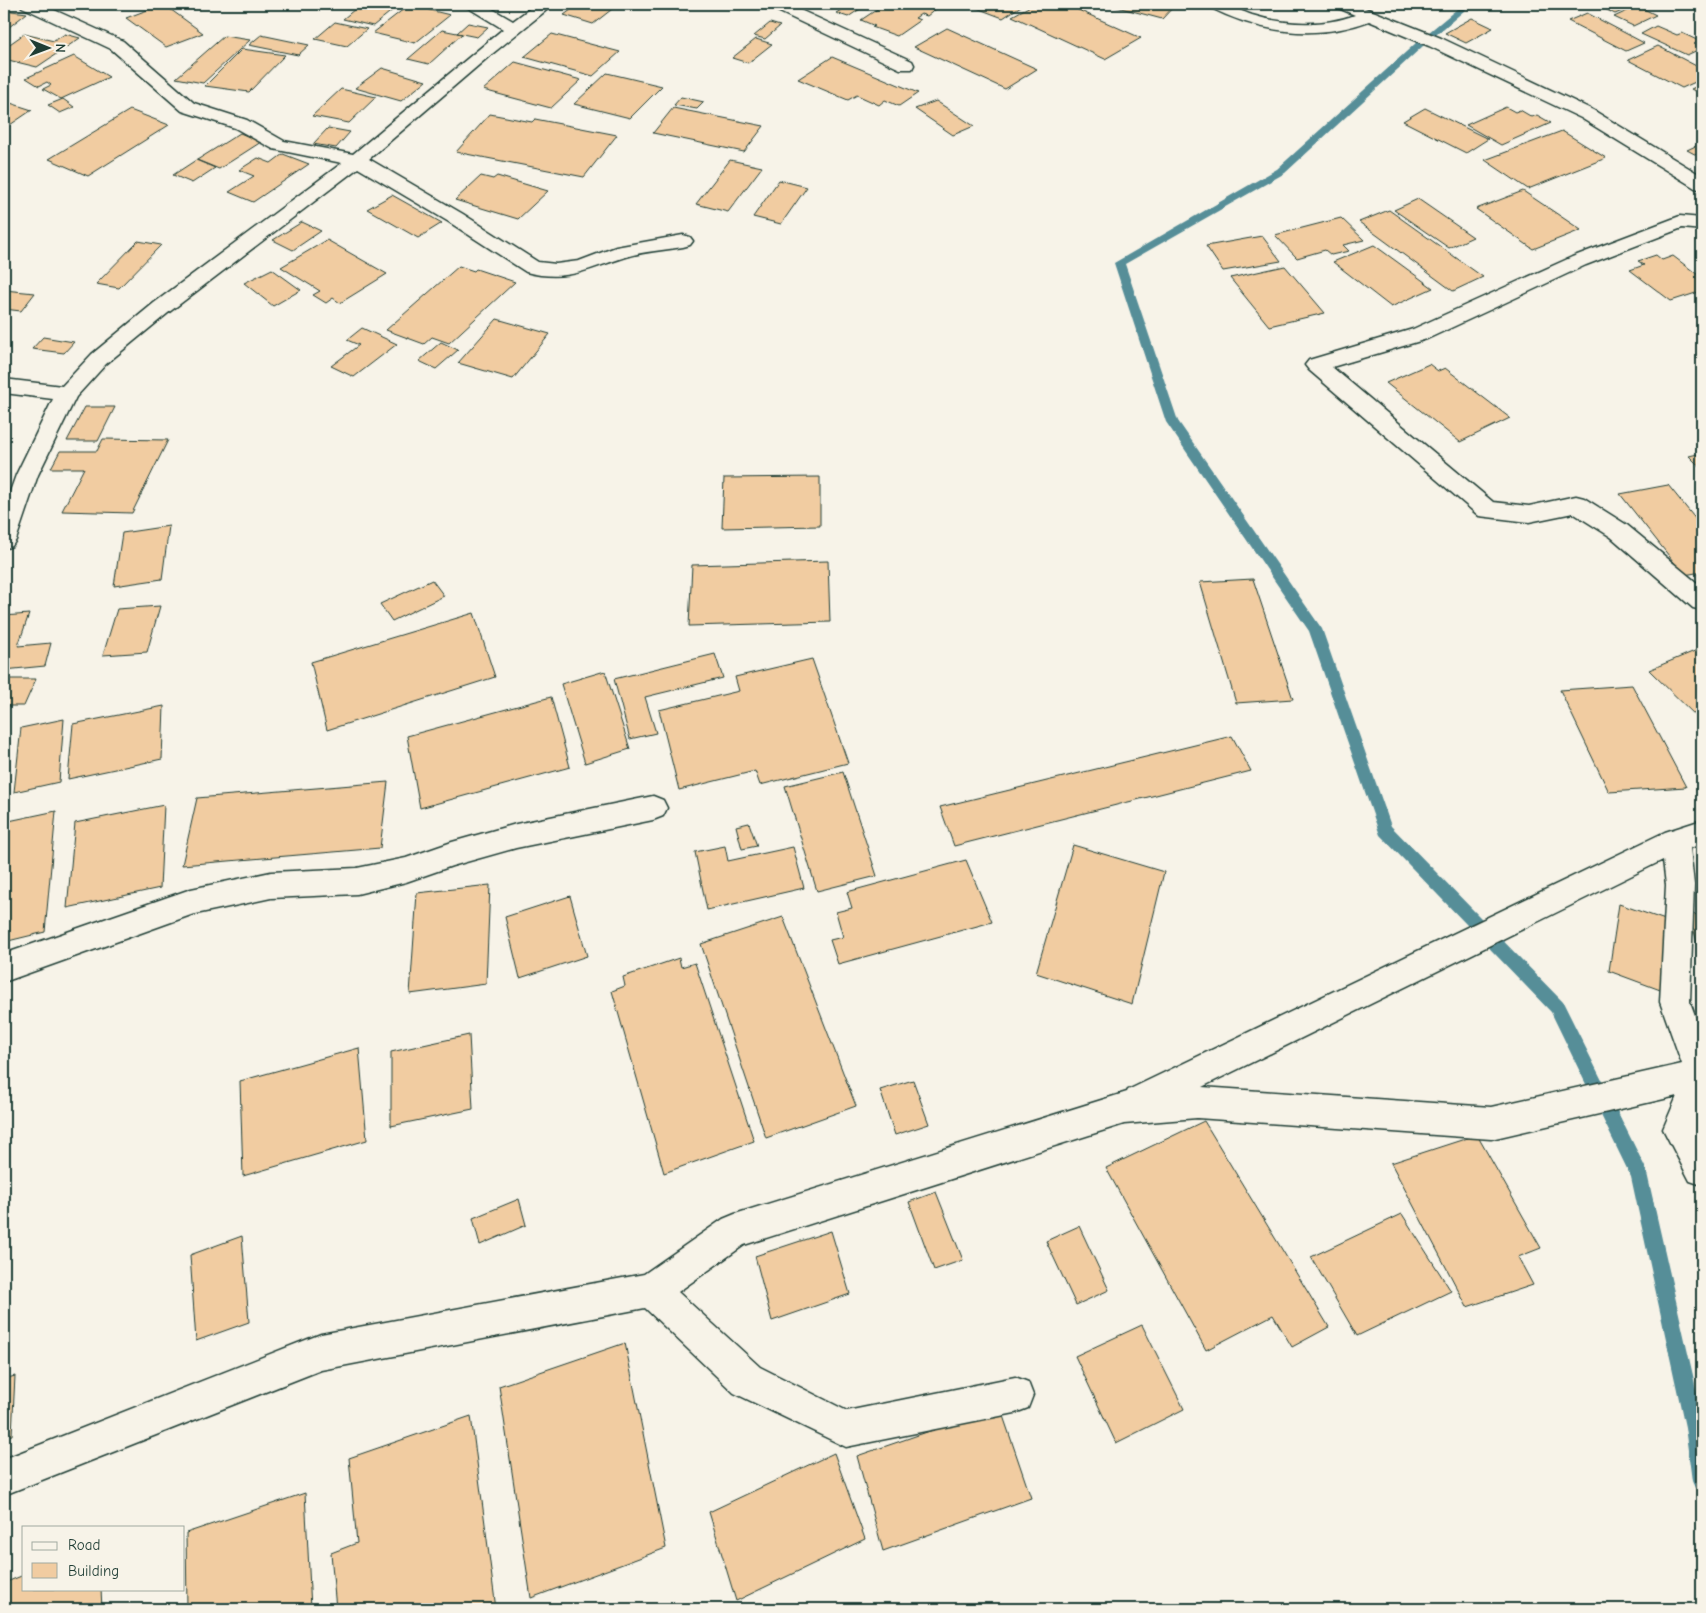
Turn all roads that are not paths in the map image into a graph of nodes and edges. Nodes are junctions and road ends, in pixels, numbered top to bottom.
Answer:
1 (28, 4) edge
2 (473, 4) edge
3 (546, 4) edge
4 (775, 4) edge
5 (1215, 4) edge
6 (1342, 4) edge
7 (1371, 15) junction
8 (514, 28) junction
9 (906, 65) dead end
10 (357, 160) junction
11 (1702, 184) edge
12 (1702, 224) edge
13 (683, 240) dead end
14 (4, 386) edge
15 (67, 394) junction
16 (4, 540) edge
17 (1702, 601) edge
18 (653, 808) dead end
19 (1688, 837) edge
20 (4, 968) edge
21 (1702, 1075) edge
22 (1124, 1108) junction
23 (1702, 1169) edge
24 (651, 1290) junction
25 (1015, 1395) dead end
26 (4, 1477) edge

1 - 10 street
2 - 8 street
3 - 8 street
4 - 9 street
5 - 7 street
6 - 7 street
7 - 11 street
8 - 10 street
10 - 13 street
10 - 15 street
12 - 17 street
14 - 15 street
15 - 16 street
18 - 20 street
19 - 21 street
19 - 22 street
21 - 22 street
21 - 23 street
22 - 24 street
24 - 25 street
24 - 26 street

